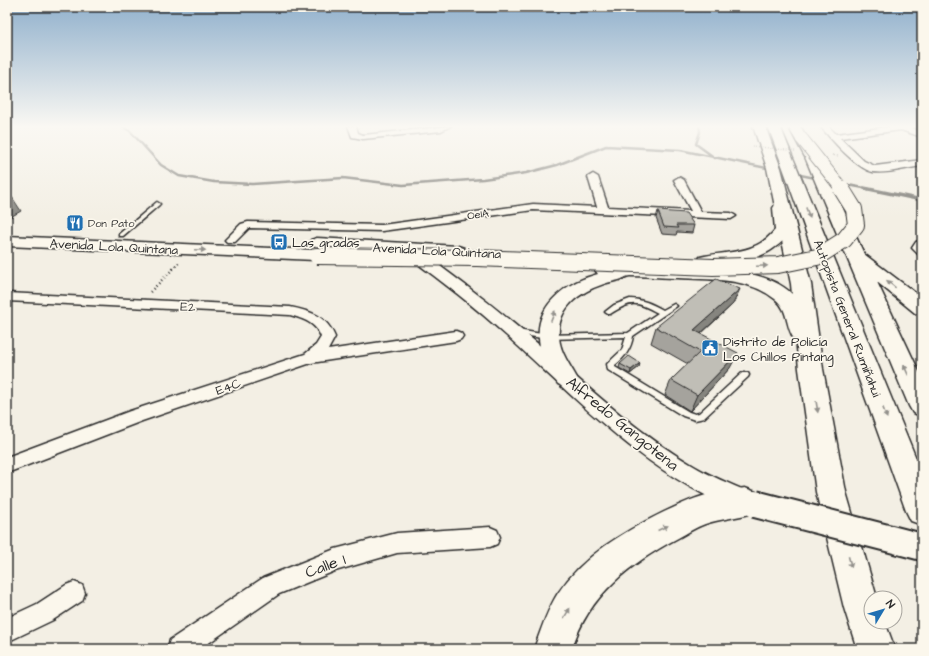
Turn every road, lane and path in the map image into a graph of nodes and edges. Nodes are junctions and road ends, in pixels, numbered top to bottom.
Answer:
1 (774, 157) edge
2 (779, 157) edge
3 (812, 157) edge
4 (816, 157) edge
5 (855, 157) edge
6 (922, 163) edge
7 (782, 174) junction
8 (593, 177) dead end
9 (679, 180) dead end
10 (157, 204) dead end
11 (604, 209) junction
12 (697, 214) junction
13 (731, 216) dead end
14 (7, 230) edge
15 (121, 235) junction
16 (231, 240) junction
17 (7, 241) edge
18 (922, 243) edge
19 (850, 247) junction
20 (405, 248) junction
21 (191, 250) junction
22 (922, 252) edge
23 (317, 256) junction
24 (424, 260) junction
25 (639, 272) junction
26 (7, 297) edge
27 (139, 303) junction
28 (674, 306) dead end
29 (922, 308) edge
30 (608, 312) dead end
31 (663, 313) junction
32 (511, 331) junction
33 (630, 335) junction
34 (456, 336) dead end
35 (548, 337) junction
36 (310, 358) junction
37 (811, 369) junction
38 (745, 375) dead end
39 (566, 378) junction
40 (921, 399) edge
41 (7, 465) edge
42 (750, 503) junction
43 (922, 511) edge
44 (490, 537) dead end
45 (922, 546) edge
46 (74, 593) dead end
47 (7, 630) edge
48 (179, 649) edge
49 (553, 649) edge
50 (876, 649) edge

1 - 7 main road
2 - 7 main road, Autopista General Rumiñahui
3 - 19 main road
4 - 19 main road, Avenida Lola Quintana, bridge
5 - 6 street
7 - 20 main road, Avenida Lola Quintana
7 - 37 main road
7 -> 43 main road, Autopista General Rumiñahui
8 - 11 street
9 - 12 street
10 - 15 lane
11 - 12 street, Oe1A
11 - 16 street, Oe1A
12 - 13 street, Oe1A
14 - 15 main road, Avenida Lola Quintana
15 - 16 main road, Avenida Lola Quintana
16 - 20 main road, Avenida Lola Quintana
17 - 21 main road, Avenida Lola Quintana
18 - 22 street
23 -> 19 main road, Avenida Lola Quintana, bridge
29 -> 19 main road
40 -> 19 main road
20 - 24 street, Alfredo Gangotena
21 -> 23 main road, Avenida Lola Quintana
21 - 27 path
23 - 24 main road, Avenida Lola Quintana
24 - 25 main road, Avenida Lola Quintana
24 - 32 street, Alfredo Gangotena
35 -> 25 main road
25 - 37 main road, Avenida Lola Quintana
26 - 27 street, E2
27 - 36 street, E2
28 - 31 lane
30 - 31 lane
31 - 33 lane
32 - 35 lane
32 - 39 street, Alfredo Gangotena
33 - 35 lane
33 - 38 lane
34 - 36 street, E4C
35 - 39 main road
36 - 41 street, E4C
37 -> 50 main road
39 - 42 street, Alfredo Gangotena
42 - 45 street, Alfredo Gangotena, bridge
49 -> 42 main road
44 - 48 street, Calle 1
46 - 47 street

